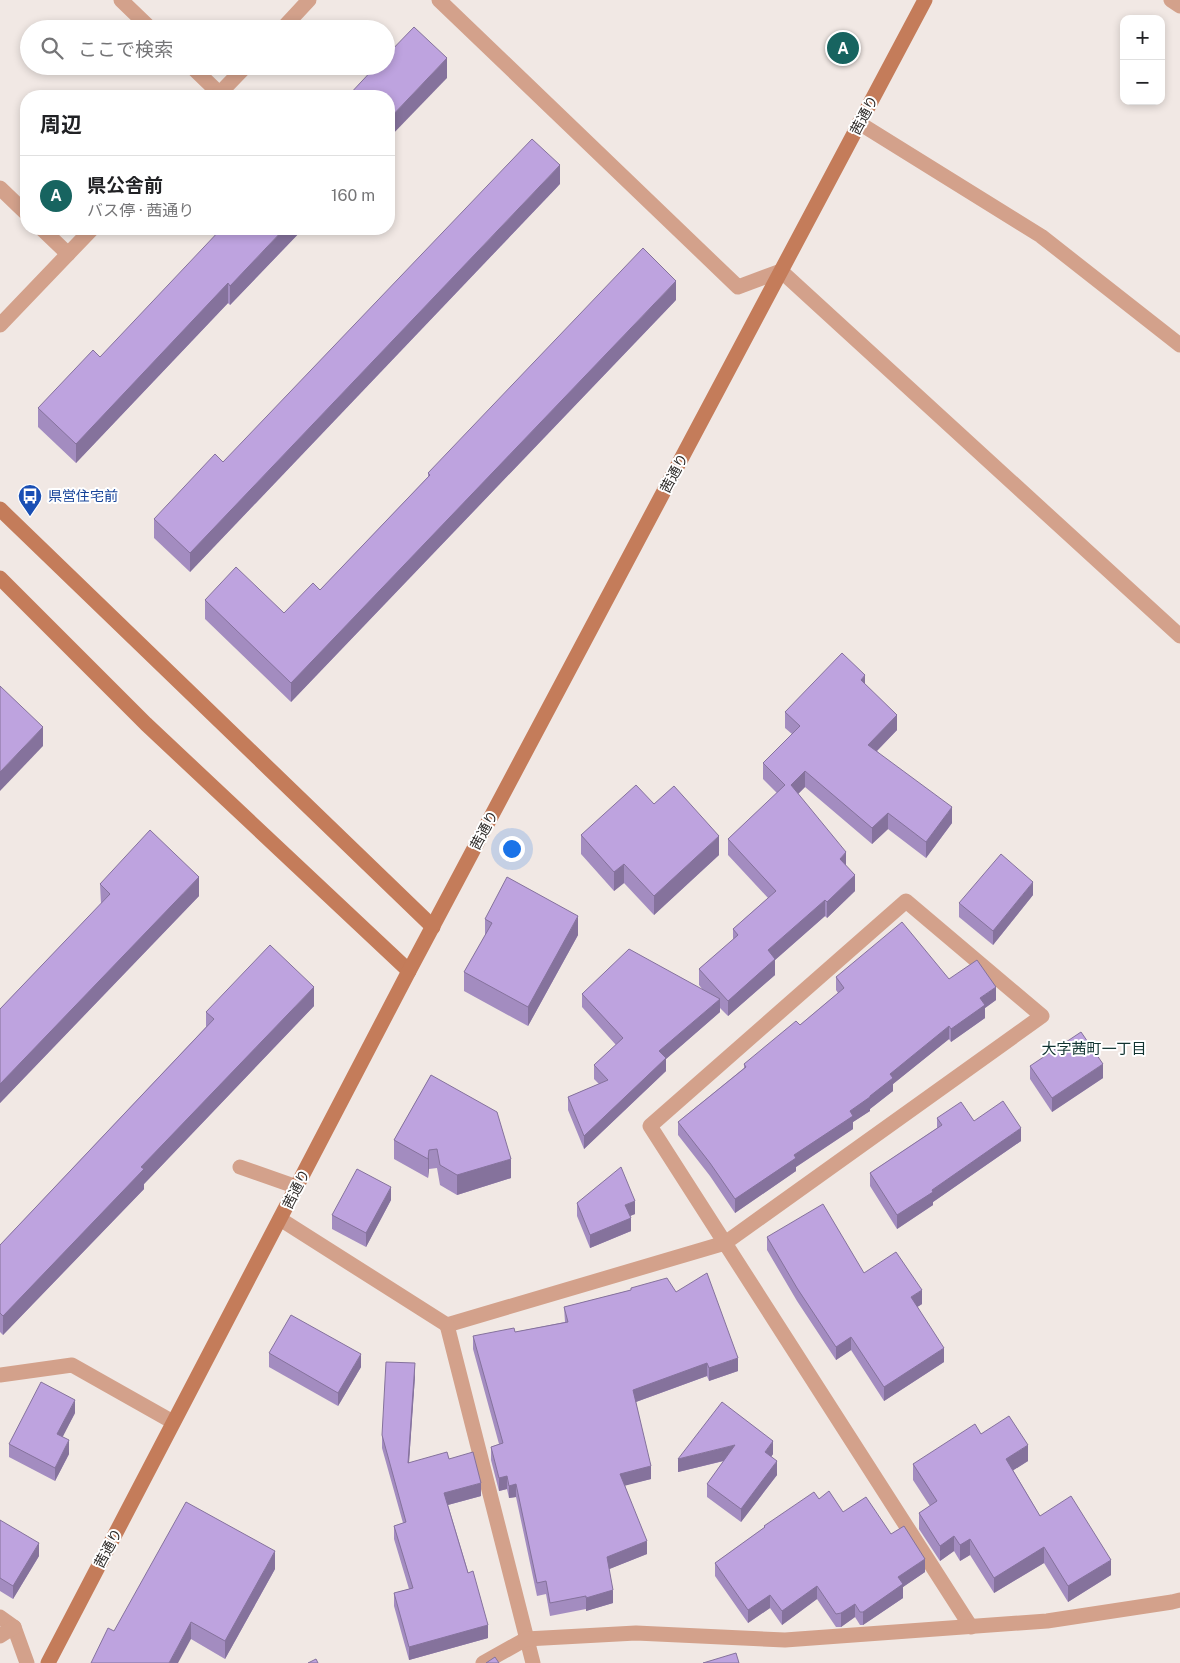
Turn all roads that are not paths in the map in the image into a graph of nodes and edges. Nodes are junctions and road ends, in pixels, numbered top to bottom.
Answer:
1 (121, 0) edge
2 (309, 0) edge
3 (439, 0) edge
4 (925, 0) edge
5 (1171, 0) edge
6 (1180, 6) edge
7 (142, 20) edge
8 (290, 20) edge
9 (199, 75) edge
10 (238, 75) edge
11 (214, 90) edge
12 (224, 90) edge
13 (859, 123) junction
14 (0, 188) edge
15 (20, 207) edge
16 (48, 235) edge
17 (86, 235) edge
18 (68, 254) junction
19 (781, 271) junction
20 (0, 326) edge
21 (1180, 345) edge
22 (0, 509) edge
23 (0, 578) edge
24 (1180, 636) edge
25 (433, 927) junction
26 (410, 971) junction
27 (240, 1167) dead end
28 (296, 1187) junction
29 (280, 1219) junction
30 (725, 1243) junction
31 (447, 1325) junction
32 (0, 1375) edge
33 (173, 1422) junction
34 (1180, 1600) edge
35 (0, 1617) edge
36 (14, 1627) junction
37 (971, 1627) junction
38 (0, 1636) edge
39 (526, 1639) junction
40 (27, 1663) edge
41 (48, 1663) edge
42 (483, 1663) edge
43 (533, 1663) edge

1 - 7 street
2 - 8 street
3 - 19 street
4 - 13 street, 茜通り
5 - 6 street
9 - 11 street
10 - 12 street
13 - 19 street, 茜通り
13 - 21 street
14 - 15 street
16 - 18 street
17 - 18 street
18 - 20 street
19 - 24 street
19 - 25 street, 茜通り
22 - 25 street
23 - 26 street
25 - 26 street, 茜通り
26 - 28 street, 茜通り
27 - 28 street
28 - 29 street, 茜通り
29 - 31 street
29 - 33 street, 茜通り
30 - 30 street
30 - 31 street
30 - 37 street
31 - 39 street
32 - 33 street
33 - 41 street, 茜通り
34 - 37 street
35 - 36 street
36 - 38 street
36 - 40 street
37 - 39 street
39 - 42 street
39 - 43 street

